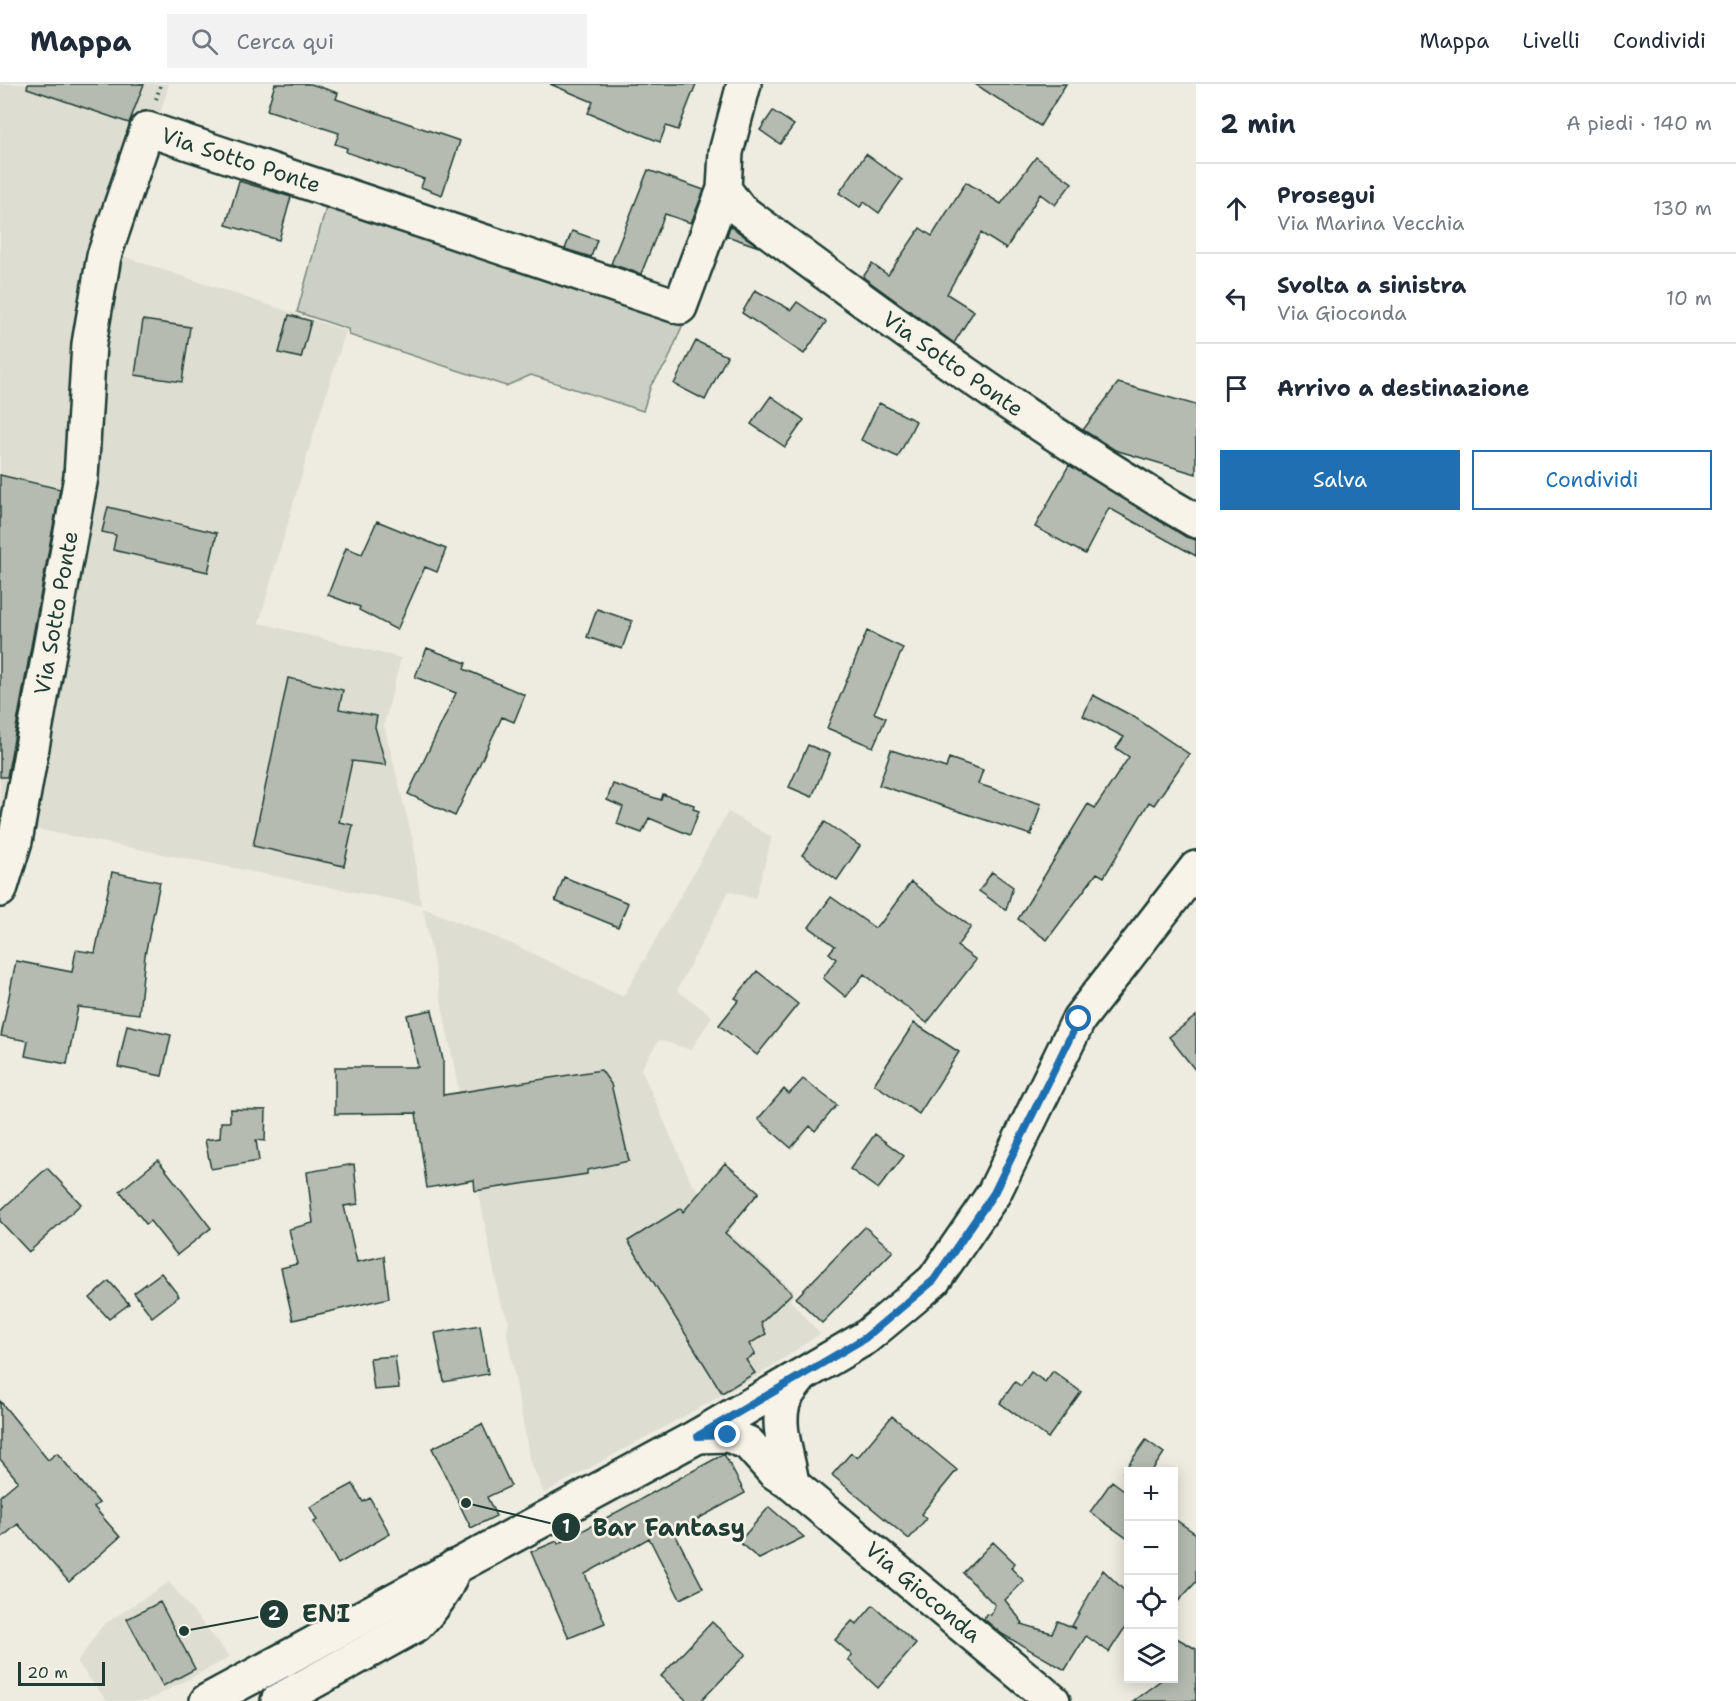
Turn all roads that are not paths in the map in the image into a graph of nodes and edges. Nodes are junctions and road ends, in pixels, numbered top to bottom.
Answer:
1 (744, 84) edge
2 (724, 189) junction
3 (1196, 521) edge
4 (1196, 868) edge
5 (0, 890) edge
6 (801, 1376) junction
7 (698, 1436) junction
8 (792, 1484) junction
9 (454, 1567) junction
10 (207, 1701) edge
11 (278, 1701) edge
12 (1053, 1701) edge

1 - 2 street, Via Sotto Ponte
2 - 3 street, Via Sotto Ponte
2 - 5 street, Via Sotto Ponte
4 - 6 street
6 - 7 street
6 - 8 street
7 - 8 street, Via Gioconda
7 - 9 street
8 - 12 street, Via Gioconda
9 - 10 street
9 - 11 street

